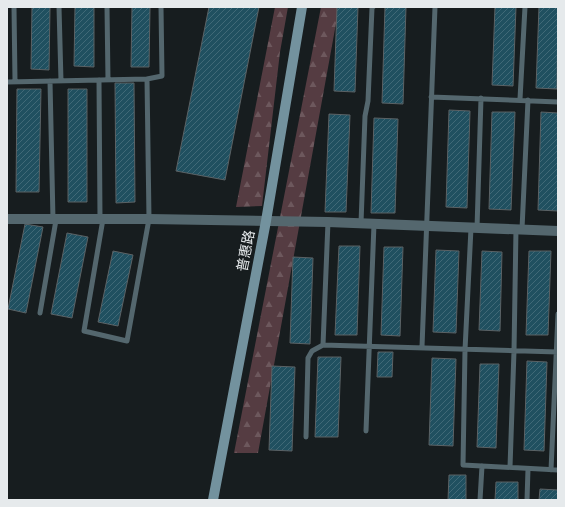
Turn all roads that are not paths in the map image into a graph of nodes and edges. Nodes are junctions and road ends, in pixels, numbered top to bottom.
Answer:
1 (14, 7) edge
2 (60, 7) edge
3 (107, 7) edge
4 (161, 7) edge
5 (302, 7) edge
6 (373, 7) edge
7 (435, 7) edge
8 (524, 7) edge
9 (147, 79) junction
10 (99, 80) junction
11 (108, 80) junction
12 (15, 81) junction
13 (50, 81) junction
14 (61, 81) junction
15 (7, 82) edge
16 (432, 97) junction
17 (481, 98) junction
18 (520, 99) junction
19 (528, 100) junction
20 (558, 102) edge
21 (7, 219) edge
22 (101, 219) junction
23 (148, 219) junction
24 (55, 220) junction
25 (266, 221) junction
26 (328, 222) junction
27 (361, 223) junction
28 (374, 224) junction
29 (426, 226) junction
30 (474, 228) junction
31 (519, 229) junction
32 (558, 231) edge
33 (40, 313) dead end
34 (558, 314) edge
35 (323, 345) junction
36 (369, 347) junction
37 (422, 347) junction
38 (465, 350) junction
39 (514, 351) junction
40 (557, 352) edge
41 (366, 431) dead end
42 (306, 437) dead end
43 (482, 466) junction
44 (510, 468) junction
45 (528, 468) junction
46 (551, 470) junction
47 (558, 470) edge
48 (213, 500) edge
49 (480, 500) edge
50 (527, 500) edge

1 - 12 lane
2 - 14 lane
3 - 11 lane
4 - 9 lane
5 - 25 main road, 普惠路
6 - 27 lane
7 - 16 lane
8 - 18 lane
9 - 11 lane
9 - 23 lane
10 - 11 lane
10 - 14 lane
10 - 22 lane
12 - 13 lane
12 - 15 lane
13 - 14 lane
13 - 24 lane
16 - 17 lane
16 - 29 lane
17 - 18 lane
17 - 30 lane
18 - 19 lane
19 - 20 lane
19 - 31 lane
21 - 24 street
22 - 23 street
22 - 23 lane
22 - 24 street
23 - 25 street
24 - 33 lane
25 - 26 street
25 - 48 main road, 普惠路
26 - 27 street
26 - 35 lane
27 - 28 street
28 - 29 street
28 - 36 lane
29 - 30 street
29 - 37 lane
30 - 31 street
30 - 38 lane
31 - 32 street
31 - 39 lane
34 - 40 lane
35 - 36 lane
35 - 42 lane
36 - 37 lane
36 - 41 lane
37 - 38 lane
38 - 39 lane
38 - 43 lane
39 - 40 lane
39 - 44 lane
40 - 46 lane
43 - 44 lane
43 - 49 lane
44 - 45 lane
45 - 46 lane
45 - 50 lane
46 - 47 lane

